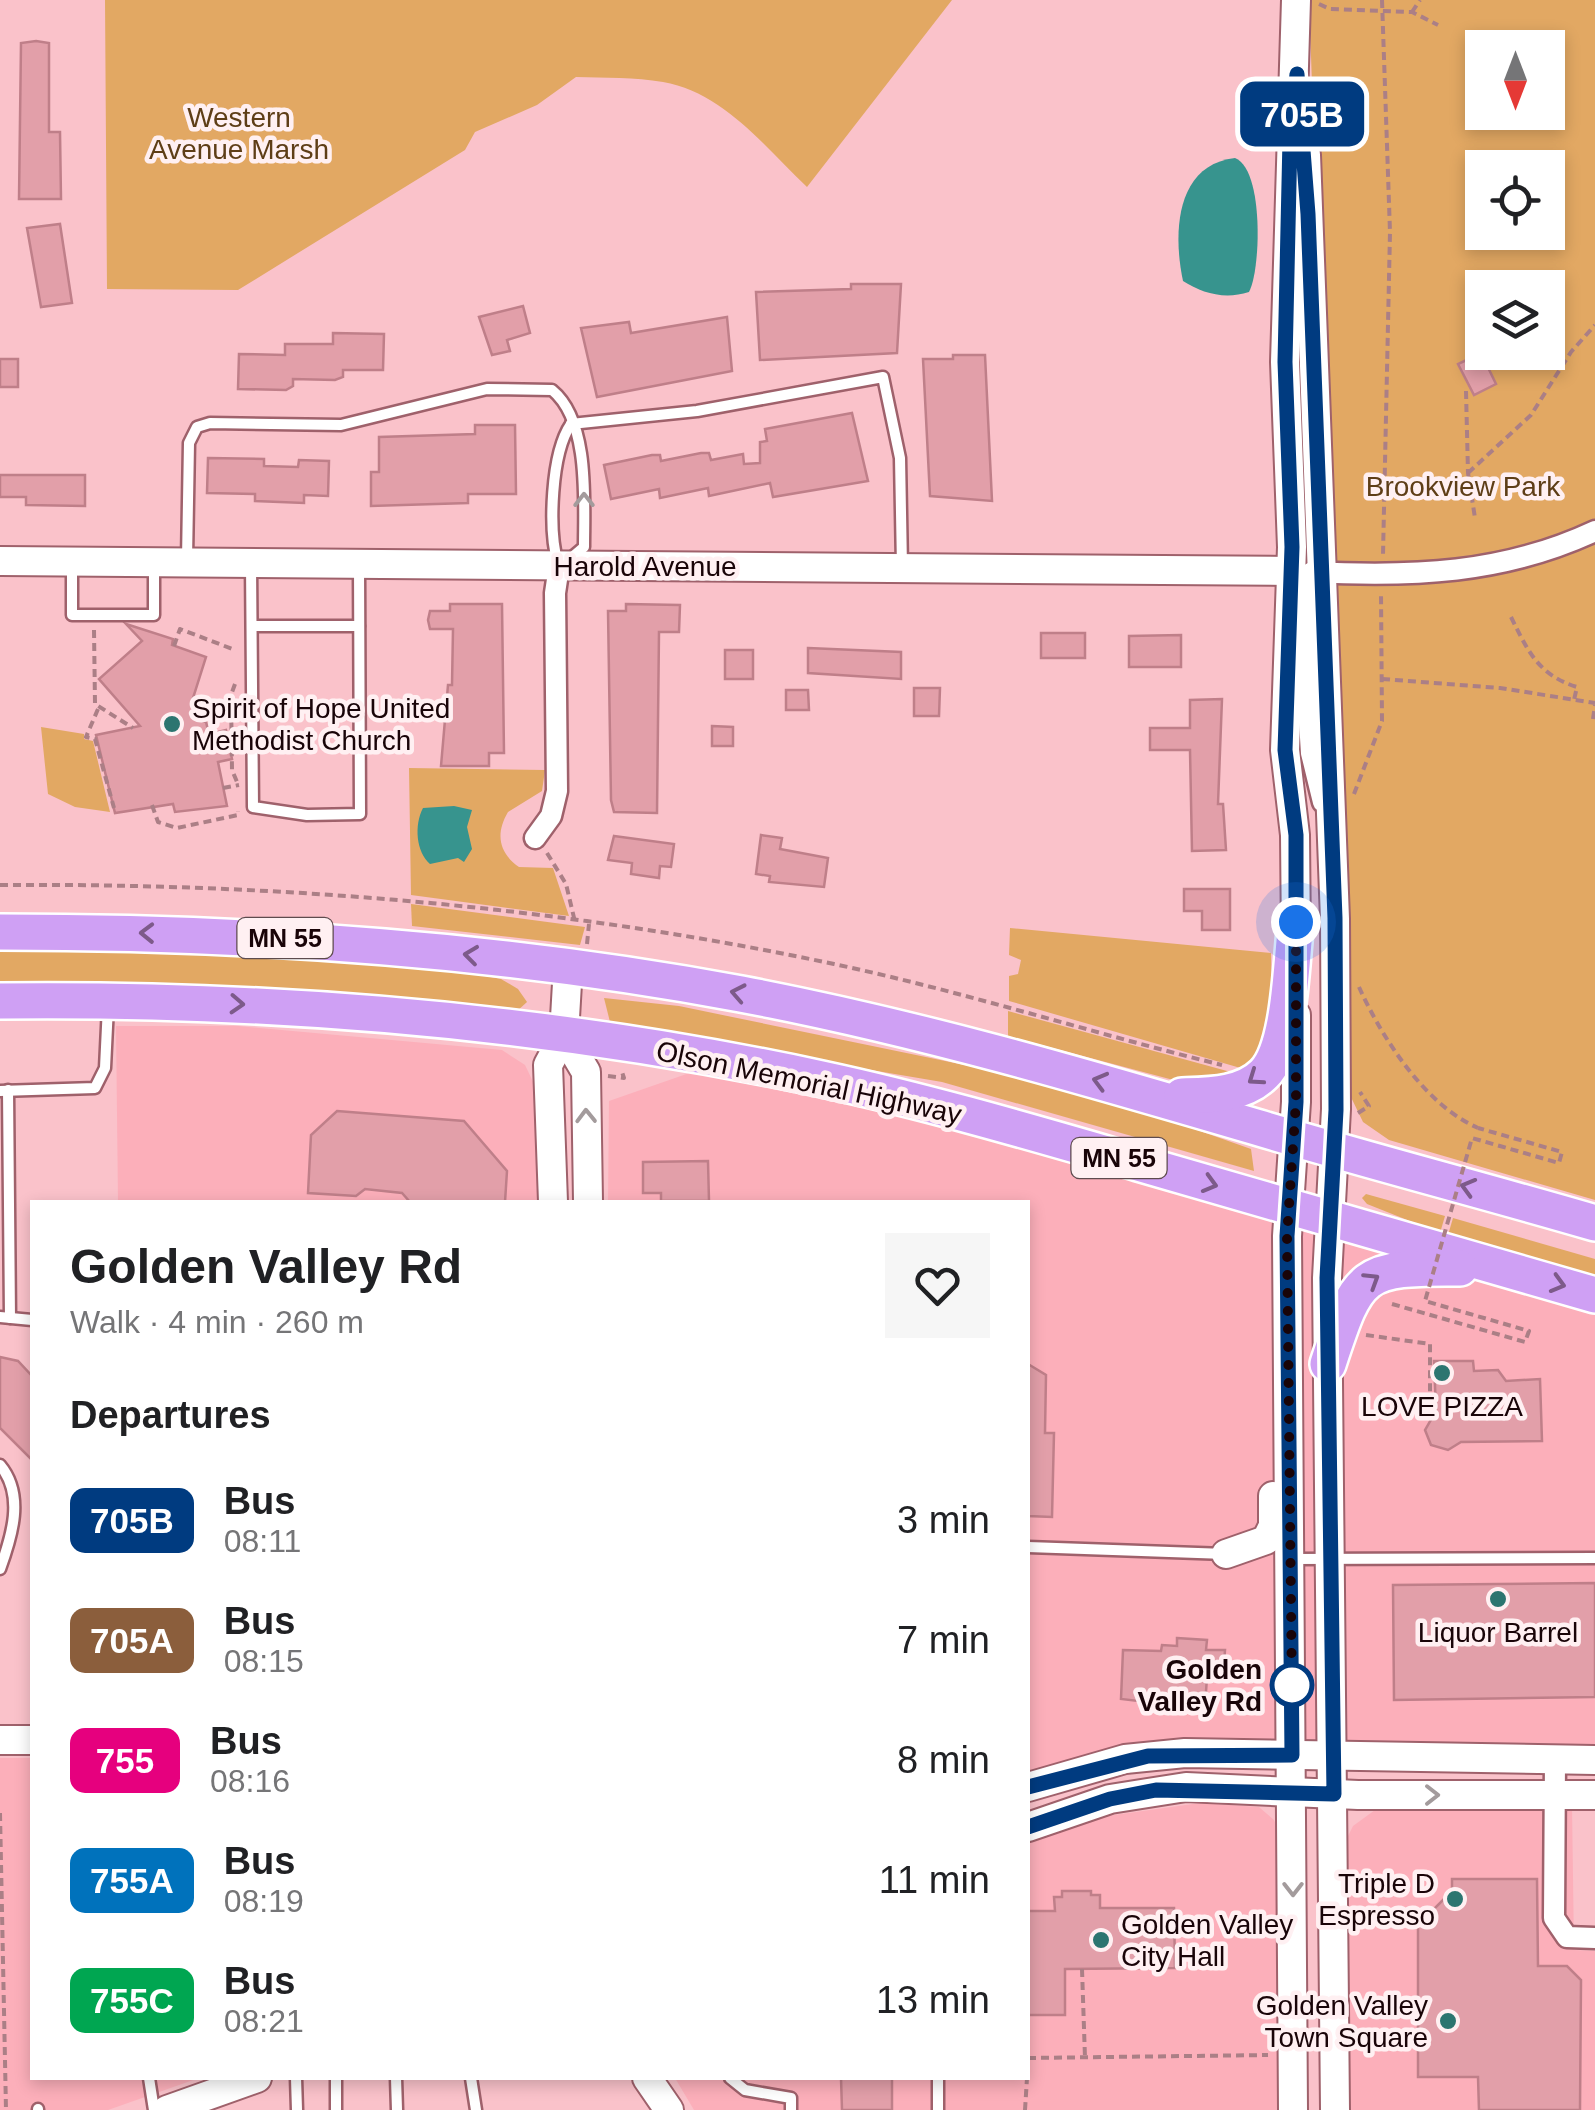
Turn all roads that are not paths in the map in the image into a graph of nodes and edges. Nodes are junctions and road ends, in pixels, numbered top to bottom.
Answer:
1 (1296, 0) edge
2 (1297, 74) junction
3 (570, 424) junction
4 (1595, 530) edge
5 (0, 561) edge
6 (72, 562) junction
7 (154, 562) junction
8 (187, 563) junction
9 (251, 564) junction
10 (359, 564) junction
11 (559, 566) junction
12 (902, 567) junction
13 (1290, 572) junction
14 (1322, 573) junction
15 (252, 626) junction
16 (359, 626) junction
17 (1331, 829) junction
18 (535, 838) road end
19 (1296, 922) junction
20 (0, 932) edge
21 (568, 966) junction
22 (108, 1000) junction
23 (0, 1001) edge
24 (564, 1034) junction
25 (4, 1090) edge
26 (1157, 1096) junction
27 (1295, 1138) junction
28 (1334, 1148) junction
29 (553, 1200) edge
30 (588, 1200) edge
31 (1289, 1206) junction
32 (1330, 1218) junction
33 (1595, 1223) edge
34 (1504, 1269) junction
35 (1595, 1295) edge
36 (5, 1318) edge
37 (30, 1320) edge
38 (1328, 1364) junction
39 (1288, 1370) junction
40 (0, 1465) edge
41 (1030, 1548) edge
42 (1226, 1554) junction
43 (1595, 1558) edge
44 (1331, 1559) junction
45 (0, 1569) edge
46 (1290, 1573) junction
47 (0, 1727) edge
48 (0, 1740) edge
49 (30, 1740) edge
50 (1292, 1755) junction
51 (1334, 1756) junction
52 (1555, 1760) junction
53 (1595, 1760) edge
54 (1030, 1786) edge
55 (1292, 1791) junction
56 (1334, 1794) junction
57 (1595, 1794) edge
58 (1555, 1795) junction
59 (1030, 1826) edge
60 (1595, 1938) edge
61 (149, 2080) edge
62 (251, 2080) edge
63 (296, 2080) edge
64 (336, 2080) edge
65 (396, 2080) edge
66 (471, 2080) edge
67 (648, 2080) edge
68 (732, 2080) edge
69 (938, 2080) edge
70 (154, 2110) edge
71 (168, 2110) edge
72 (297, 2110) edge
73 (336, 2110) edge
74 (397, 2110) edge
75 (476, 2110) edge
76 (669, 2110) edge
77 (792, 2110) edge
78 (938, 2110) edge
79 (1293, 2110) edge
80 (1335, 2110) edge

1 - 2 street
2 - 13 street
2 - 14 street
3 - 8 lane
3 - 11 lane
11 -> 3 lane
3 - 12 lane
4 - 14 street
5 - 6 street, Harold Avenue
6 - 7 street, Harold Avenue
6 - 7 lane
7 - 8 street, Harold Avenue
8 - 9 street, Harold Avenue
9 - 10 street, Harold Avenue
9 - 15 lane
10 - 11 street, Harold Avenue
10 - 16 lane
11 - 12 street, Harold Avenue
11 - 18 street
12 - 13 street, Harold Avenue
13 - 14 street
13 - 17 street
13 - 19 street
14 - 17 street
15 - 16 lane
15 - 16 lane
17 - 28 street
19 -> 26 highway
19 - 27 street
21 -> 20 highway, MN 55
21 - 24 street
26 -> 21 highway, MN 55
22 - 23 highway, Olson Memorial Highway / MN 55
22 -> 24 highway, Olson Memorial Highway / MN 55
22 - 25 lane
24 - 29 street
30 -> 24 street
24 -> 31 highway, Olson Memorial Highway / MN 55
25 - 36 lane
26 - 27 highway, MN 55
27 - 28 highway, MN 55
27 - 31 street
28 - 32 street
33 -> 28 highway, MN 55
31 - 32 highway, Olson Memorial Highway / MN 55
31 - 39 street
32 - 34 highway, Olson Memorial Highway / MN 55
32 - 38 street
34 -> 35 highway, Olson Memorial Highway / MN 55
38 -> 34 highway
36 - 37 lane
38 - 44 street
39 - 42 street
39 - 46 street
40 - 45 lane
41 - 42 lane
42 - 46 street
43 - 44 lane
44 - 46 lane
44 - 51 street
46 - 50 street
47 - 48 street
48 - 49 street
50 - 51 street
50 - 54 street
50 - 55 street
51 - 52 street
51 - 56 street
52 - 53 street
52 - 58 street
55 - 56 street
55 - 59 street
55 -> 79 street
56 -> 58 street
56 - 80 street
57 - 58 street
58 - 60 street
61 - 70 lane
62 - 71 street
63 - 72 lane
64 - 73 lane
65 - 74 lane
66 - 75 lane
67 - 76 street
68 - 77 lane
69 - 78 lane

